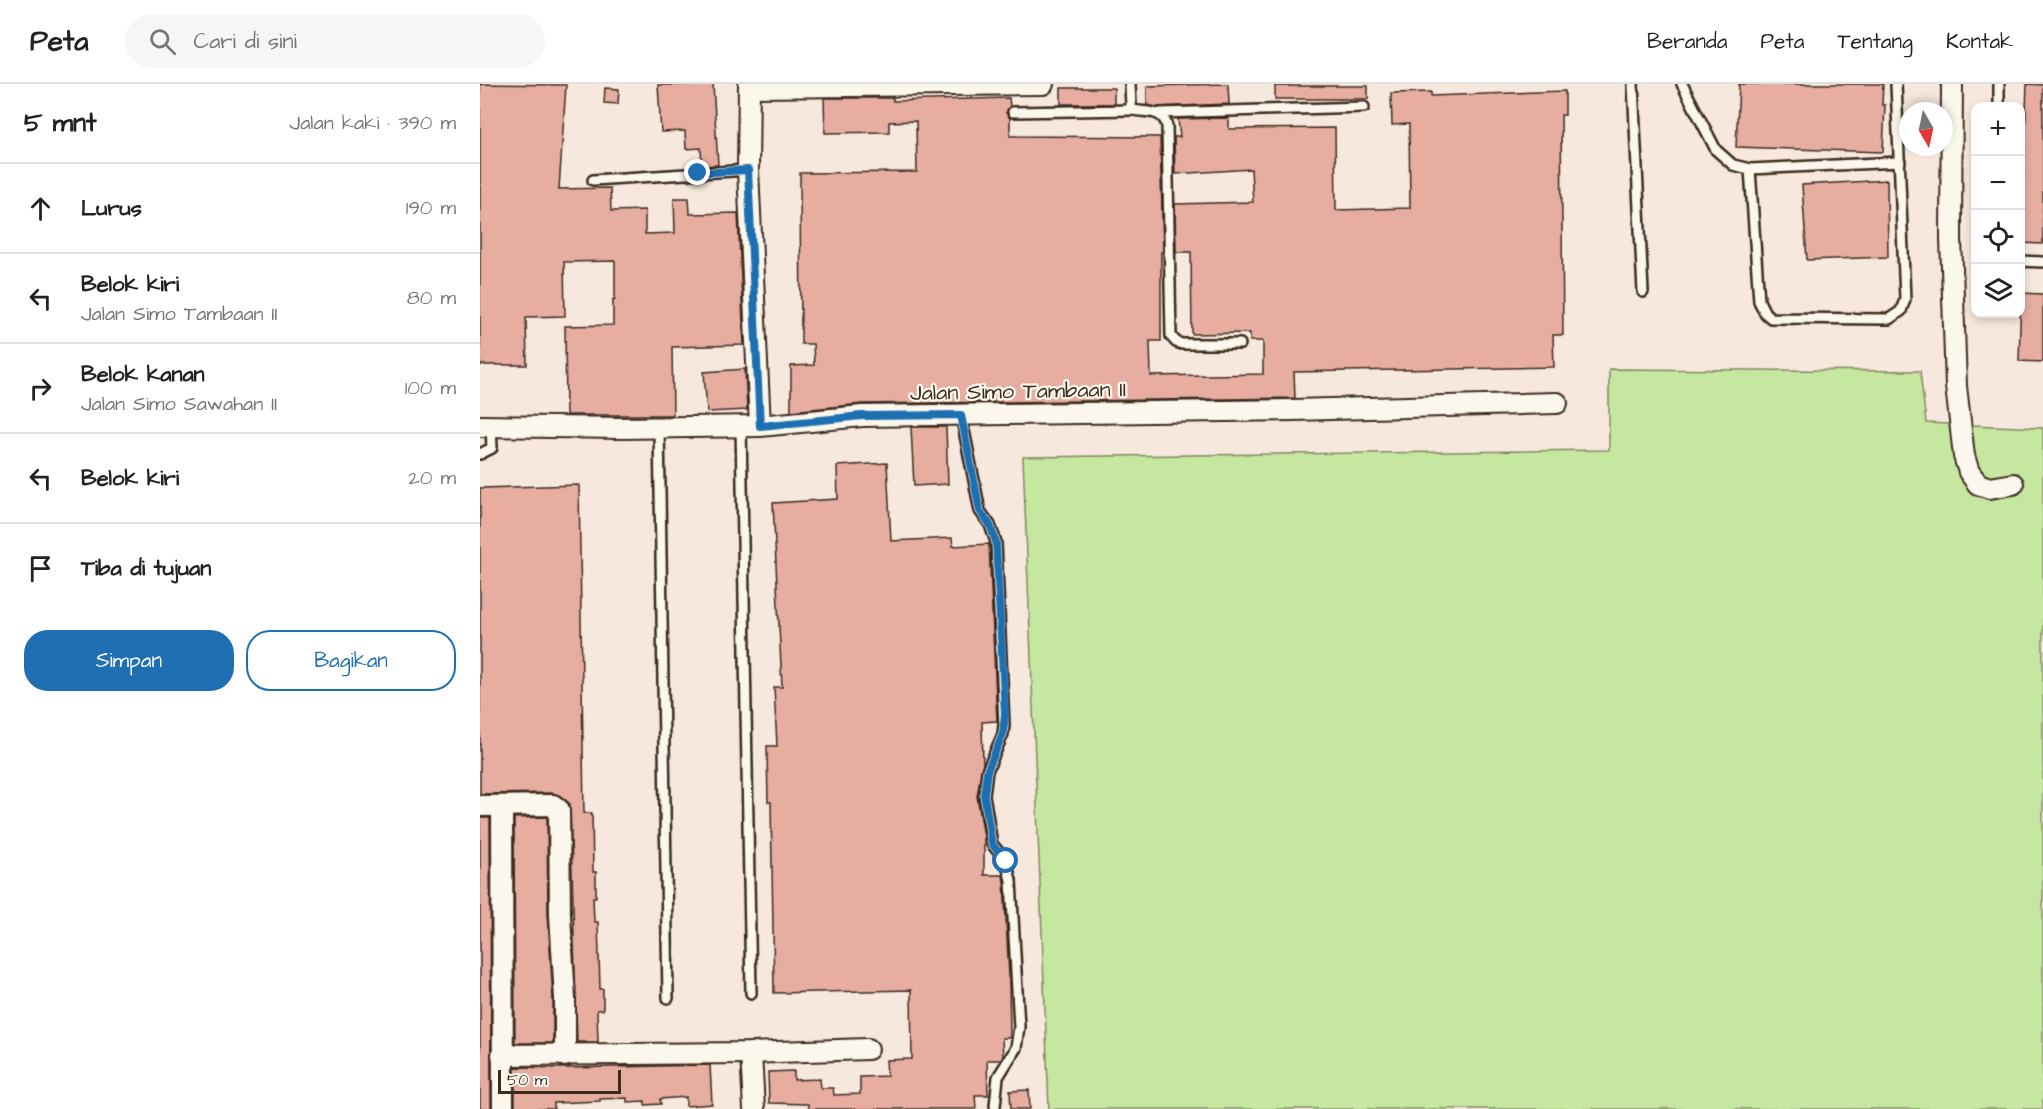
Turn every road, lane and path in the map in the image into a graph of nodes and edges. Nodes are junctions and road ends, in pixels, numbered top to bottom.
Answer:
1 (1043, 84) edge
2 (1130, 84) edge
3 (1633, 84) edge
4 (1682, 84) edge
5 (1896, 84) edge
6 (1952, 84) edge
7 (1999, 84) edge
8 (749, 85) edge
9 (1999, 102) edge
10 (1364, 107) dead end
11 (1133, 110) junction
12 (1013, 112) dead end
13 (1160, 113) junction
14 (1900, 162) junction
15 (1750, 169) junction
16 (748, 170) junction
17 (593, 180) dead end
18 (2025, 261) edge
19 (2043, 262) edge
20 (1643, 292) dead end
21 (1240, 344) dead end
22 (1557, 403) dead end
23 (961, 415) junction
24 (485, 426) edge
25 (659, 426) junction
26 (750, 427) junction
27 (480, 454) edge
28 (2013, 484) dead end
29 (480, 806) edge
30 (502, 806) junction
31 (751, 993) dead end
32 (668, 998) dead end
33 (867, 1049) dead end
34 (751, 1053) junction
35 (502, 1055) junction
36 (565, 1056) junction
37 (995, 1106) dead end
38 (503, 1109) edge
39 (754, 1109) edge

1 - 8 street
2 - 11 lane
3 - 20 lane
4 - 15 lane
5 - 14 lane
6 - 28 street
7 - 9 lane
8 - 16 street
10 - 13 lane
11 - 12 lane
11 - 13 lane
13 - 21 lane
14 - 15 lane
14 - 15 lane
16 - 17 lane
16 - 26 street
18 - 19 lane
22 - 23 street, Jalan Simo Tambaan II
23 - 26 street, Jalan Simo Tambaan II
23 - 37 lane
24 - 25 street, Jalan Simo Tambaan II
24 - 27 lane
25 - 26 street, Jalan Simo Tambaan II
25 - 32 lane
26 - 31 lane
29 - 30 street
30 - 35 street
30 - 36 street
33 - 34 street
34 - 36 street
34 - 39 street
35 - 36 street
35 - 38 street

